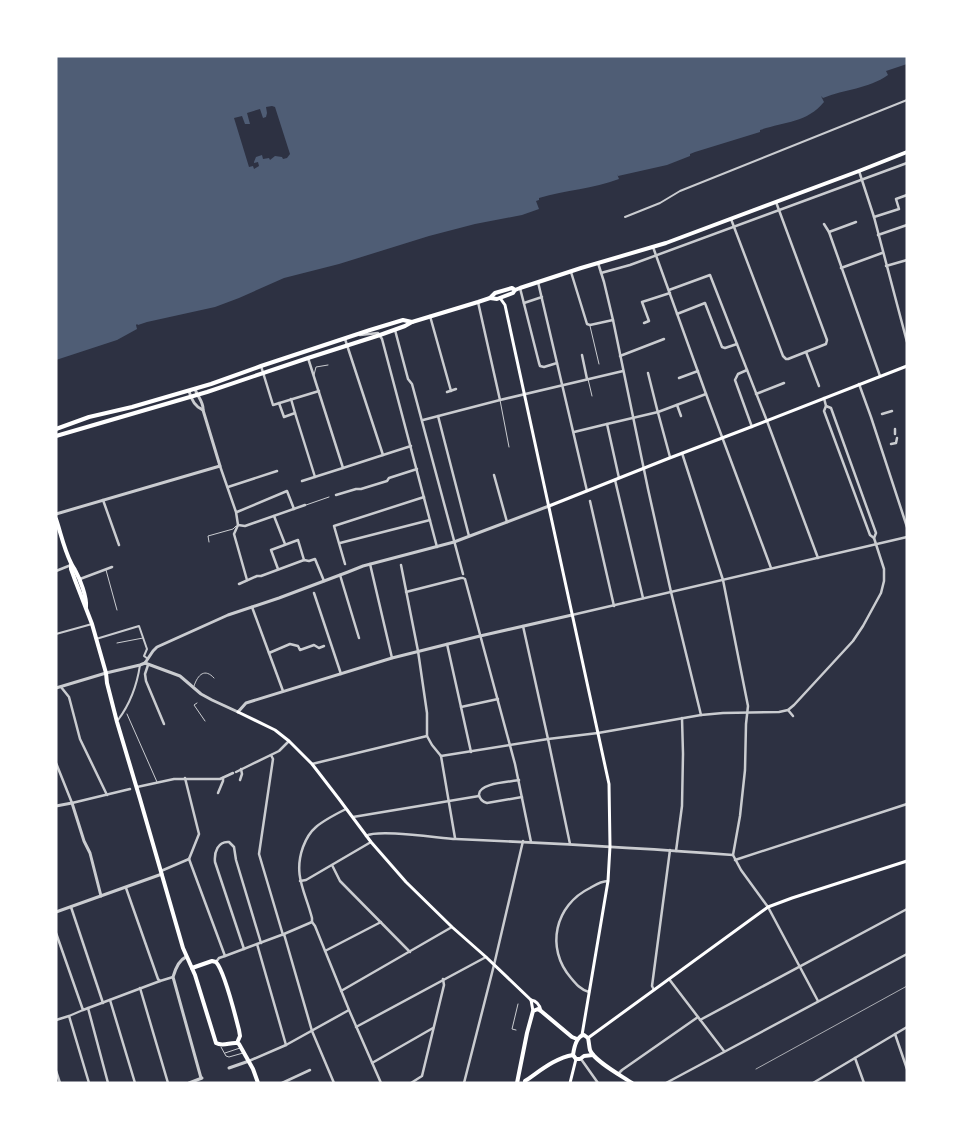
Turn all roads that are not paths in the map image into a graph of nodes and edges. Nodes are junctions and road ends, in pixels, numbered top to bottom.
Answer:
1 (907, 100) edge
2 (907, 152) edge
3 (907, 162) edge
4 (859, 171) junction
5 (862, 179) junction
6 (907, 195) edge
7 (776, 202) junction
8 (779, 210) junction
9 (625, 217) dead end
10 (874, 217) junction
11 (731, 219) junction
12 (856, 222) dead end
13 (824, 224) dead end
14 (907, 225) edge
15 (734, 226) junction
16 (829, 232) junction
17 (878, 235) junction
18 (653, 247) junction
19 (882, 253) junction
20 (656, 256) junction
21 (907, 260) edge
22 (598, 263) junction
23 (886, 266) junction
24 (841, 268) junction
25 (571, 272) junction
26 (601, 273) junction
27 (538, 282) junction
28 (520, 288) junction
29 (515, 290) junction
30 (669, 291) junction
31 (542, 297) junction
32 (490, 298) junction
33 (500, 298) junction
34 (478, 302) junction
35 (524, 303) junction
36 (677, 314) junction
37 (430, 316) junction
38 (614, 320) junction
39 (412, 322) junction
40 (644, 323) dead end
41 (590, 325) junction
42 (394, 330) junction
43 (356, 334) junction
44 (380, 335) junction
45 (345, 339) junction
46 (664, 339) dead end
47 (907, 342) edge
48 (737, 344) junction
49 (347, 346) junction
50 (806, 352) junction
51 (582, 355) dead end
52 (620, 356) junction
53 (308, 358) junction
54 (557, 363) junction
55 (599, 364) dead end
56 (328, 365) dead end
57 (261, 366) junction
58 (907, 366) edge
59 (747, 370) junction
60 (623, 371) junction
61 (698, 371) junction
62 (648, 372) dead end
63 (263, 374) junction
64 (314, 376) junction
65 (880, 376) junction
66 (679, 378) dead end
67 (588, 379) junction
68 (784, 383) dead end
69 (859, 384) junction
70 (563, 385) junction
71 (819, 386) dead end
72 (195, 389) junction
73 (456, 389) dead end
74 (319, 390) junction
75 (189, 391) junction
76 (524, 394) junction
77 (706, 394) junction
78 (756, 394) junction
79 (196, 395) junction
80 (592, 396) dead end
81 (190, 397) junction
82 (824, 398) junction
83 (291, 399) junction
84 (500, 400) junction
85 (279, 403) junction
86 (677, 405) junction
87 (826, 406) junction
88 (203, 410) junction
89 (892, 411) dead end
90 (658, 412) junction
91 (295, 413) junction
92 (882, 414) dead end
93 (438, 416) junction
94 (681, 416) dead end
95 (876, 416) dead end
96 (871, 417) junction
97 (633, 418) junction
98 (422, 420) junction
99 (767, 421) junction
100 (607, 424) junction
101 (752, 427) junction
102 (56, 429) edge
103 (895, 430) dead end
104 (574, 432) junction
105 (895, 434) dead end
106 (56, 436) edge
107 (722, 437) junction
108 (842, 438) junction
109 (897, 438) dead end
110 (835, 441) junction
111 (892, 444) dead end
112 (411, 446) junction
113 (886, 446) dead end
114 (509, 447) dead end
115 (881, 448) junction
116 (682, 453) junction
117 (383, 455) junction
118 (670, 457) junction
119 (220, 466) junction
120 (343, 468) junction
121 (644, 468) junction
122 (417, 469) junction
123 (278, 471) dead end
124 (494, 475) dead end
125 (315, 476) junction
126 (617, 479) junction
127 (302, 481) dead end
128 (228, 487) junction
129 (587, 491) junction
130 (336, 495) dead end
131 (329, 497) dead end
132 (424, 497) junction
133 (104, 500) junction
134 (590, 501) dead end
135 (305, 505) joint
136 (549, 506) junction
137 (294, 509) junction
138 (236, 512) junction
139 (56, 514) edge
140 (274, 516) junction
141 (56, 519) edge
142 (430, 520) junction
143 (507, 522) junction
144 (238, 525) junction
145 (907, 527) edge
146 (56, 529) edge
147 (60, 534) junction
148 (468, 536) junction
149 (907, 537) edge
150 (874, 538) junction
151 (209, 542) dead end
152 (454, 542) junction
153 (876, 543) junction
154 (285, 544) junction
155 (340, 544) junction
156 (118, 545) dead end
157 (437, 547) junction
158 (818, 558) junction
159 (304, 560) junction
160 (345, 564) dead end
161 (370, 564) junction
162 (400, 564) dead end
163 (72, 565) junction
164 (112, 567) dead end
165 (771, 568) junction
166 (278, 569) junction
167 (106, 570) junction
168 (56, 571) edge
169 (463, 574) dead end
170 (340, 575) junction
171 (78, 579) junction
172 (247, 580) junction
173 (324, 580) junction
174 (723, 580) junction
175 (239, 584) dead end
176 (406, 592) junction
177 (671, 592) junction
178 (314, 593) dead end
179 (643, 598) junction
180 (614, 606) junction
181 (86, 607) junction
182 (252, 607) junction
183 (117, 610) dead end
184 (572, 615) junction
185 (92, 624) junction
186 (523, 626) junction
187 (56, 634) edge
188 (480, 636) junction
189 (143, 638) junction
190 (359, 638) dead end
191 (96, 639) junction
192 (117, 643) dead end
193 (447, 644) junction
194 (324, 646) dead end
195 (418, 651) junction
196 (269, 653) junction
197 (392, 658) junction
198 (148, 659) junction
199 (146, 664) junction
200 (140, 665) junction
201 (106, 673) junction
202 (341, 674) junction
203 (214, 678) dead end
204 (62, 687) junction
205 (193, 687) junction
206 (56, 688) edge
207 (283, 691) junction
208 (498, 699) junction
209 (197, 703) dead end
210 (461, 707) junction
211 (788, 710) junction
212 (238, 712) junction
213 (748, 713) junction
214 (128, 714) dead end
215 (701, 715) junction
216 (793, 716) dead end
217 (682, 718) junction
218 (117, 722) junction
219 (205, 722) dead end
220 (164, 724) dead end
221 (598, 733) junction
222 (427, 736) junction
223 (548, 739) junction
224 (289, 741) junction
225 (510, 745) junction
226 (471, 752) junction
227 (271, 755) junction
228 (442, 756) junction
229 (56, 763) edge
230 (312, 764) junction
231 (241, 769) junction
232 (185, 778) junction
233 (223, 778) junction
234 (240, 780) dead end
235 (518, 780) junction
236 (157, 782) junction
237 (137, 788) junction
238 (130, 789) dead end
239 (218, 793) dead end
240 (107, 795) junction
241 (479, 796) junction
242 (522, 797) junction
243 (449, 801) junction
244 (72, 802) junction
245 (907, 804) edge
246 (56, 806) edge
247 (346, 809) junction
248 (352, 817) junction
249 (366, 836) junction
250 (454, 838) junction
251 (523, 841) junction
252 (371, 842) junction
253 (531, 842) junction
254 (570, 844) junction
255 (610, 846) junction
256 (670, 850) junction
257 (676, 851) junction
258 (733, 855) junction
259 (190, 859) junction
260 (735, 860) junction
261 (907, 861) edge
262 (332, 865) junction
263 (162, 872) junction
264 (300, 881) junction
265 (608, 881) junction
266 (126, 888) junction
267 (101, 896) junction
268 (56, 907) edge
269 (70, 907) junction
270 (768, 907) junction
271 (907, 909) edge
272 (57, 912) edge
273 (312, 922) junction
274 (381, 922) junction
275 (452, 927) junction
276 (56, 933) edge
277 (283, 935) junction
278 (261, 943) junction
279 (257, 944) junction
280 (244, 949) junction
281 (325, 951) junction
282 (410, 952) junction
283 (907, 954) edge
284 (225, 956) junction
285 (486, 956) junction
286 (186, 957) junction
287 (216, 962) junction
288 (494, 965) junction
289 (799, 967) junction
290 (192, 968) junction
291 (172, 978) junction
292 (443, 979) junction
293 (669, 979) junction
294 (160, 981) junction
295 (140, 988) junction
296 (654, 990) junction
297 (341, 991) junction
298 (589, 992) junction
299 (110, 1000) junction
300 (531, 1000) junction
301 (818, 1001) junction
302 (103, 1003) junction
303 (518, 1004) dead end
304 (88, 1008) junction
305 (83, 1010) junction
306 (349, 1010) junction
307 (533, 1011) junction
308 (541, 1011) junction
309 (69, 1016) junction
310 (57, 1019) edge
311 (699, 1019) junction
312 (356, 1027) junction
313 (907, 1027) edge
314 (433, 1028) junction
315 (516, 1030) dead end
316 (312, 1031) junction
317 (895, 1034) junction
318 (582, 1035) junction
319 (588, 1038) junction
320 (577, 1039) junction
321 (237, 1043) junction
322 (589, 1044) junction
323 (219, 1045) junction
324 (286, 1045) junction
325 (241, 1048) junction
326 (724, 1051) junction
327 (224, 1053) junction
328 (244, 1053) junction
329 (593, 1056) junction
330 (578, 1057) junction
331 (855, 1058) junction
332 (249, 1061) junction
333 (372, 1063) junction
334 (229, 1068) dead end
335 (907, 1069) edge
336 (310, 1070) dead end
337 (56, 1071) edge
338 (618, 1074) junction
339 (519, 1075) junction
340 (525, 1082) edge
341 (817, 1082) edge
342 (60, 1083) edge
343 (89, 1083) edge
344 (108, 1083) edge
345 (134, 1083) edge
346 (168, 1083) edge
347 (189, 1083) edge
348 (258, 1083) edge
349 (282, 1083) edge
350 (334, 1083) edge
351 (380, 1083) edge
352 (411, 1083) edge
353 (464, 1083) edge
354 (516, 1083) edge
355 (570, 1083) edge
356 (598, 1083) edge
357 (632, 1083) edge
358 (666, 1083) edge
359 (813, 1083) edge
360 (864, 1083) edge

1 - 9 street
2 - 4 main road
3 - 5 street
4 - 5 street
4 - 7 main road
5 - 8 street
5 - 10 street
6 - 10 street
7 - 8 street
7 - 11 main road
8 - 15 street
8 - 50 street
10 - 17 street
11 - 15 street
11 - 18 main road
12 - 16 street
13 - 16 street
14 - 17 street
15 - 20 street
15 - 50 street
16 - 24 street
17 - 19 street
18 - 20 street
18 - 22 main road
19 - 23 street
19 - 24 street
20 - 26 street
20 - 30 street
21 - 23 street
22 - 25 main road
22 - 26 street
23 - 47 street
24 - 65 street
25 - 27 main road
25 - 41 street
26 - 38 street
27 - 28 main road
27 - 31 street
28 - 29 main road
28 - 35 street
29 - 32 main road
29 - 33 main road
30 - 36 street
30 - 40 street
30 - 48 street
31 - 35 street
31 - 54 street
32 - 33 main road
32 - 34 main road
33 - 76 main road
34 - 37 main road
34 - 84 street
35 - 54 street
36 - 48 street
36 - 61 street
37 - 39 main road
37 - 73 street
38 - 41 street
38 - 52 street
39 - 42 main road
39 - 43 main road
41 - 55 lane
42 - 44 main road
42 - 98 street
43 - 44 street
43 - 45 main road
44 - 49 main road
44 - 112 street
45 - 49 street
45 - 57 main road
46 - 52 street
48 - 59 street
49 - 53 main road
49 - 117 street
50 - 71 street
51 - 67 street
52 - 60 street
53 - 63 main road
53 - 64 street
54 - 70 street
56 - 64 lane
57 - 63 street
57 - 72 main road
58 - 65 main road
59 - 78 street
59 - 101 street
60 - 67 street
60 - 97 street
61 - 66 street
61 - 77 street
62 - 90 street
63 - 79 main road
63 - 85 street
64 - 74 street
65 - 69 main road
67 - 70 street
67 - 80 lane
68 - 78 street
69 - 82 main road
69 - 96 street
70 - 76 street
70 - 104 street
72 - 75 main road
72 - 79 street
74 - 83 street
74 - 120 street
75 - 81 street
75 - 102 main road
76 - 84 street
76 - 136 main road
77 - 86 street
77 - 107 street
78 - 99 street
79 - 81 main road
79 - 88 street
81 - 88 street
81 - 106 main road
82 - 87 street
82 - 99 main road
83 - 85 street
83 - 91 street
84 - 93 street
84 - 114 lane
85 - 91 street
86 - 90 street
86 - 94 street
87 - 108 street
87 - 110 street
88 - 119 street
89 - 92 street
90 - 97 street
90 - 118 street
91 - 125 street
93 - 98 street
93 - 148 street
95 - 96 street
96 - 115 street
97 - 100 street
97 - 121 street
98 - 152 street
99 - 101 main road
99 - 158 street
100 - 104 street
100 - 126 street
101 - 107 main road
103 - 105 street
104 - 129 street
107 - 116 main road
107 - 165 street
108 - 110 street
108 - 150 street
109 - 111 street
110 - 150 street
112 - 117 street
112 - 122 street
113 - 115 street
115 - 145 street
116 - 118 main road
116 - 174 street
117 - 120 street
118 - 121 main road
119 - 128 street
119 - 133 street
120 - 125 street
121 - 126 main road
121 - 177 street
122 - 130 street
122 - 132 street
123 - 128 street
124 - 143 street
125 - 127 street
126 - 129 main road
126 - 179 street
128 - 138 street
129 - 136 main road
131 - 135 lane
132 - 142 street
132 - 155 street
133 - 139 street
133 - 156 street
134 - 180 street
135 - 137 street
136 - 143 street
136 - 184 main road
137 - 138 street
137 - 140 street
138 - 144 street
140 - 144 street
140 - 154 street
141 - 147 main road
142 - 155 street
142 - 157 street
143 - 148 street
144 - 151 lane
144 - 172 street
146 - 147 main road
147 - 163 main road
148 - 152 street
149 - 153 street
150 - 153 street
152 - 157 street
152 - 169 street
153 - 158 street
153 - 211 street
154 - 159 street
154 - 166 street
155 - 160 street
157 - 161 street
158 - 165 street
159 - 166 street
159 - 173 street
161 - 170 street
161 - 197 street
162 - 176 street
163 - 168 street
163 - 171 main road
163 - 181 main road
164 - 167 street
165 - 174 street
166 - 172 street
167 - 171 street
167 - 183 lane
170 - 173 street
170 - 190 street
171 - 181 main road
172 - 175 street
173 - 182 street
174 - 177 street
174 - 213 street
176 - 188 street
176 - 195 street
177 - 179 street
177 - 215 street
178 - 202 street
179 - 180 street
180 - 184 street
181 - 185 main road
182 - 196 street
182 - 198 street
184 - 186 street
184 - 221 main road
185 - 187 street
185 - 191 main road
186 - 188 street
186 - 223 street
188 - 193 street
188 - 208 street
189 - 191 street
189 - 192 lane
189 - 198 street
191 - 201 main road
193 - 195 street
193 - 210 street
194 - 196 street
195 - 197 street
195 - 222 street
196 - 207 street
197 - 202 street
198 - 199 street
199 - 200 street
199 - 205 street
199 - 220 street
200 - 201 street
200 - 218 street
201 - 204 street
201 - 218 main road
202 - 207 street
203 - 205 lane
204 - 206 street
204 - 240 street
205 - 212 street
207 - 212 street
208 - 210 street
208 - 225 street
209 - 219 lane
210 - 226 street
211 - 213 street
211 - 216 street
212 - 224 main road
213 - 215 street
213 - 258 street
214 - 236 lane
215 - 217 street
217 - 221 street
217 - 257 street
218 - 237 main road
221 - 223 street
221 - 255 main road
222 - 228 street
222 - 230 street
223 - 225 street
223 - 254 street
224 - 227 street
224 - 230 main road
225 - 226 street
225 - 235 street
226 - 228 street
227 - 231 street
227 - 277 street
228 - 243 street
229 - 244 street
230 - 247 main road
231 - 233 street
231 - 234 street
232 - 233 street
232 - 236 street
232 - 259 street
233 - 239 street
235 - 241 street
235 - 242 street
236 - 237 street
237 - 263 main road
238 - 240 street
240 - 244 street
241 - 242 street
241 - 243 street
242 - 253 street
243 - 248 street
243 - 250 street
244 - 246 street
244 - 267 street
245 - 260 street
247 - 248 main road
247 - 264 street
248 - 249 main road
249 - 250 street
249 - 252 main road
250 - 251 street
251 - 253 street
251 - 288 street
252 - 262 street
252 - 275 main road
253 - 254 street
254 - 255 street
255 - 256 street
255 - 265 main road
256 - 257 street
256 - 296 street
257 - 258 street
258 - 260 street
259 - 263 street
259 - 284 street
260 - 270 street
261 - 270 main road
262 - 264 street
262 - 274 street
263 - 266 street
263 - 286 main road
264 - 273 street
265 - 298 main road
265 - 298 street
266 - 267 street
266 - 294 street
267 - 269 street
268 - 272 street
269 - 272 street
269 - 302 street
270 - 289 street
270 - 293 main road
271 - 289 street
273 - 277 street
273 - 281 street
274 - 281 street
274 - 282 street
275 - 282 street
275 - 285 main road
276 - 305 street
277 - 278 street
277 - 316 street
278 - 279 street
278 - 280 street
279 - 280 street
279 - 324 street
280 - 284 street
281 - 297 street
282 - 297 street
283 - 301 street
284 - 287 street
285 - 288 main road
285 - 292 street
286 - 290 main road
286 - 291 street
287 - 290 main road
287 - 321 main road
288 - 300 main road
288 - 353 street
289 - 301 street
289 - 311 street
290 - 323 main road
291 - 294 street
291 - 347 street
292 - 312 street
292 - 314 street
293 - 296 main road
293 - 311 street
294 - 295 street
295 - 299 street
295 - 346 street
296 - 319 main road
297 - 306 street
298 - 318 main road
299 - 302 street
299 - 345 street
300 - 307 main road
300 - 308 main road
301 - 326 street
302 - 304 street
303 - 315 lane
304 - 305 street
304 - 344 street
305 - 309 street
306 - 312 street
306 - 316 street
307 - 308 main road
307 - 339 main road
308 - 320 main road
309 - 310 street
309 - 343 street
311 - 326 street
311 - 338 street
312 - 333 street
313 - 317 street
314 - 333 street
314 - 352 street
316 - 324 street
316 - 350 street
317 - 331 street
317 - 335 street
318 - 319 main road
318 - 320 main road
319 - 322 main road
320 - 330 main road
321 - 323 main road
321 - 325 main road
322 - 329 main road
322 - 330 main road
323 - 327 lane
324 - 332 street
325 - 327 lane
325 - 328 main road
326 - 358 street
327 - 328 lane
328 - 332 main road
329 - 330 main road
329 - 338 main road
330 - 340 main road
330 - 355 main road
330 - 356 street
331 - 341 street
331 - 360 street
332 - 334 street
332 - 348 main road
333 - 351 street
336 - 349 street
337 - 342 street
338 - 357 main road
339 - 340 main road
339 - 354 main road
341 - 359 street

